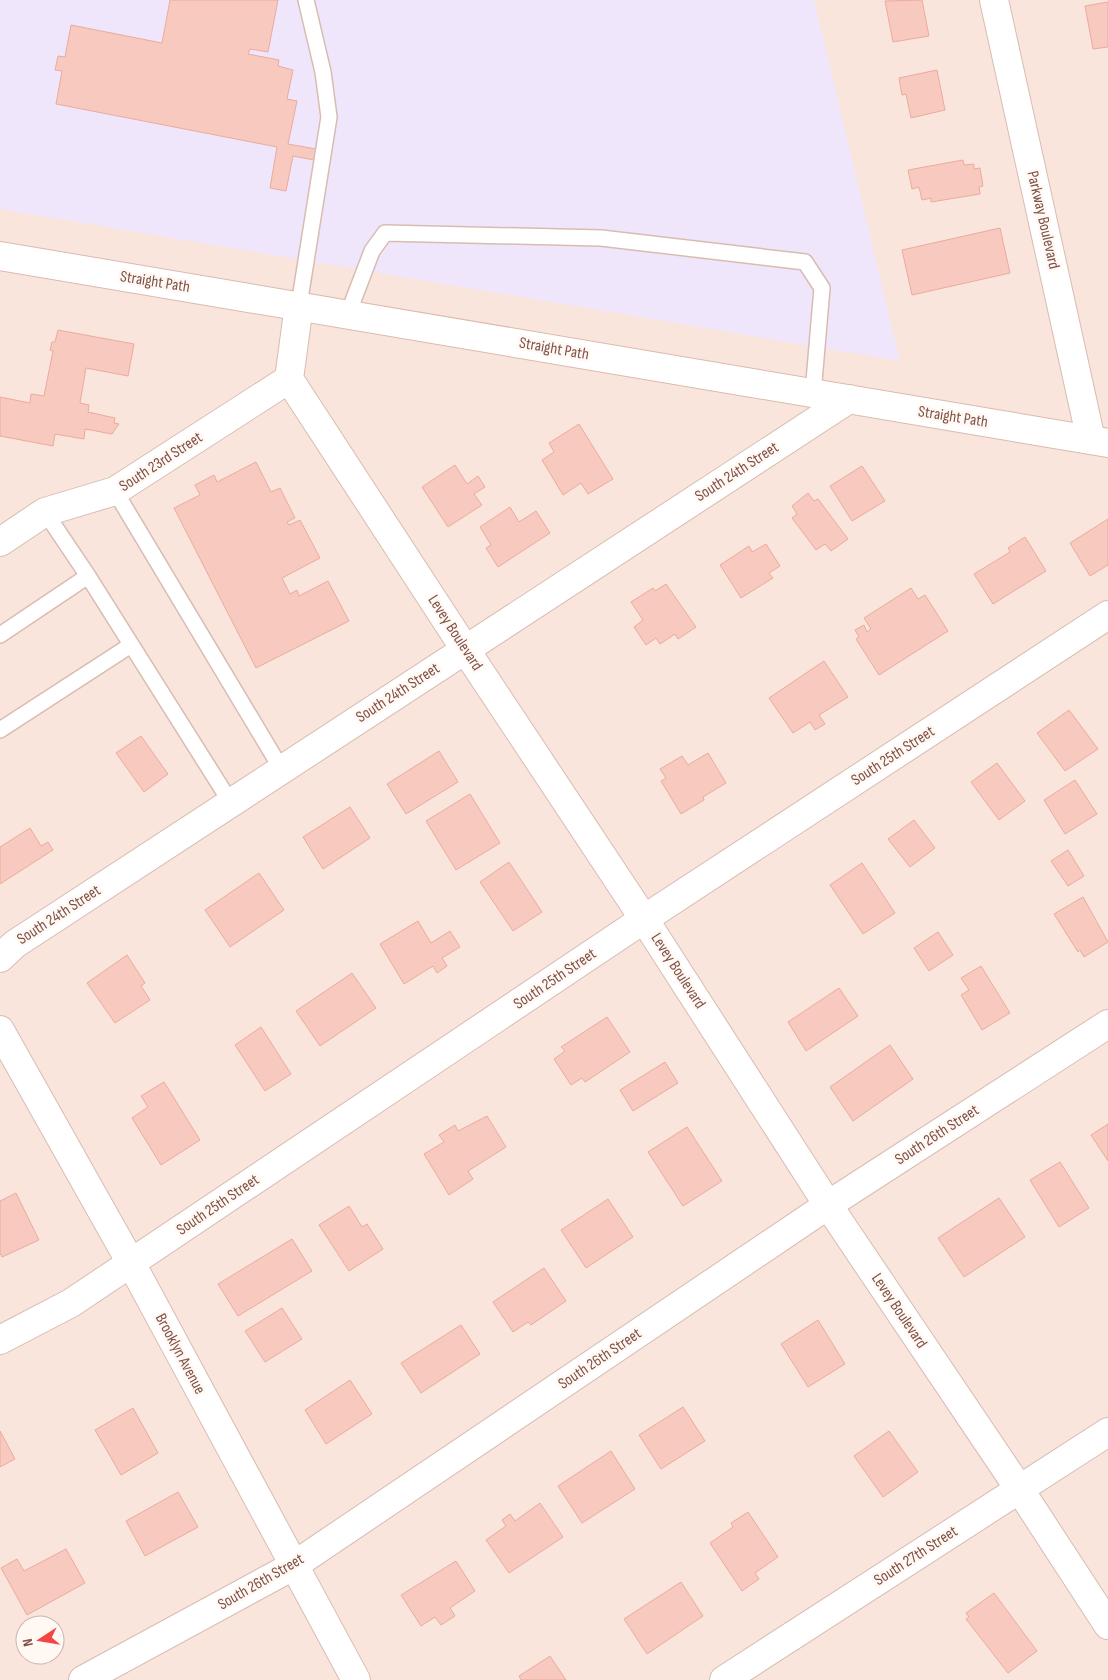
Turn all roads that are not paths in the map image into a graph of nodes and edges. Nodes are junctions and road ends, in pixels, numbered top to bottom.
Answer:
1 (306, 0) edge
2 (994, 0) edge
3 (0, 256) edge
4 (299, 305) junction
5 (348, 314) junction
6 (289, 379) junction
7 (813, 393) junction
8 (849, 399) junction
9 (1100, 441) edge
10 (115, 491) junction
11 (45, 512) junction
12 (0, 542) edge
13 (88, 576) junction
14 (1108, 615) edge
15 (0, 635) edge
16 (131, 645) junction
17 (465, 649) junction
18 (0, 730) edge
19 (282, 770) junction
20 (231, 803) junction
21 (644, 919) junction
22 (0, 958) edge
23 (1108, 1024) edge
24 (0, 1030) edge
25 (828, 1205) junction
26 (131, 1263) junction
27 (0, 1340) edge
28 (1108, 1432) edge
29 (1020, 1490) junction
30 (293, 1566) junction
31 (1108, 1625) edge
32 (83, 1680) edge
33 (356, 1680) edge
34 (724, 1680) edge

1 - 4 lane
2 - 9 street, Parkway Boulevard
3 - 4 street, Straight Path
4 - 5 street, Straight Path
4 - 6 street
5 - 7 street, Straight Path
5 - 7 lane
6 - 10 street, South 23rd Street
6 - 17 street, Levey Boulevard
7 - 8 street, Straight Path
8 - 9 street, Straight Path
8 - 17 street, South 24th Street
10 - 11 street, South 23rd Street
10 - 19 lane
11 - 12 street, South 23rd Street
11 - 13 lane
13 - 15 lane
13 - 16 lane
14 - 21 street, South 25th Street
16 - 18 lane
16 - 20 lane
17 - 19 street, South 24th Street
17 - 21 street, Levey Boulevard
19 - 20 street, South 24th Street
20 - 22 street, South 24th Street
21 - 25 street, Levey Boulevard
21 - 26 street, South 25th Street
23 - 25 street, South 26th Street
24 - 26 street, Brooklyn Avenue
25 - 29 street, Levey Boulevard
25 - 30 street, South 26th Street
26 - 27 street, South 25th Street
26 - 30 street, Brooklyn Avenue
28 - 29 street, South 27th Street
29 - 31 street, Levey Boulevard
29 - 34 street, South 27th Street
30 - 32 street, South 26th Street
30 - 33 street, Brooklyn Avenue

